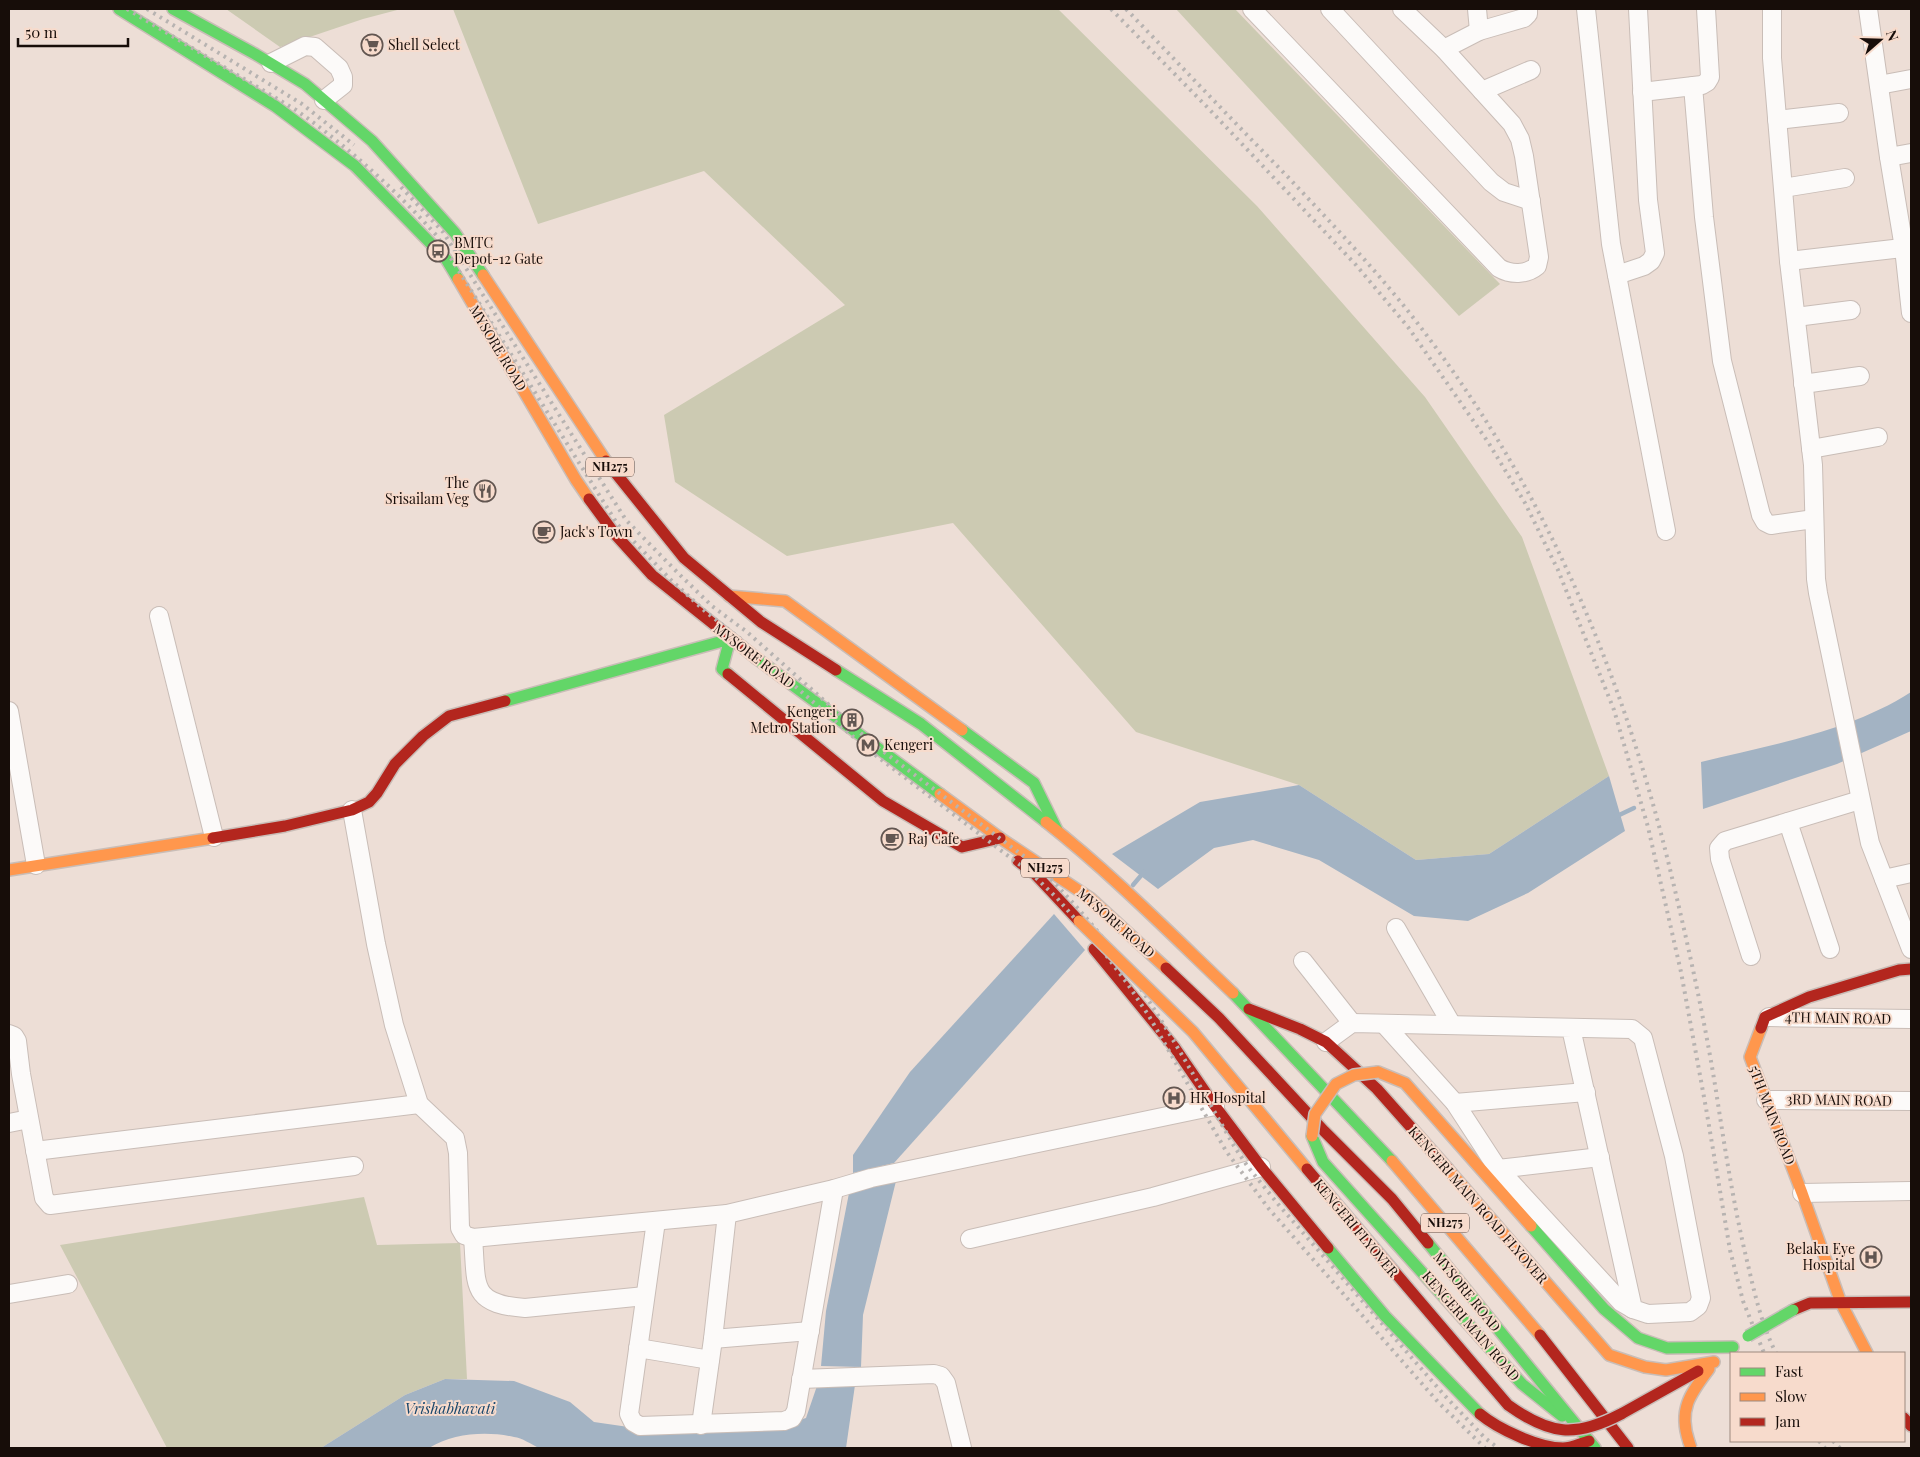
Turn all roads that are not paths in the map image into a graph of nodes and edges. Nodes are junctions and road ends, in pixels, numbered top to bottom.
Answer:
1 (119, 9) edge
2 (173, 9) edge
3 (1252, 9) edge
4 (1330, 9) edge
5 (1402, 9) edge
6 (1477, 9) edge
7 (1528, 9) edge
8 (1586, 9) edge
9 (1638, 9) edge
10 (1706, 9) edge
11 (1772, 9) edge
12 (1868, 9) edge
13 (1479, 31) junction
14 (1444, 49) junction
15 (270, 63) junction
16 (1531, 70) dead end
17 (1911, 79) edge
18 (1879, 84) junction
19 (1693, 86) junction
20 (1482, 91) junction
21 (1642, 92) junction
22 (324, 100) junction
23 (1839, 113) dead end
24 (1777, 120) junction
25 (1911, 153) edge
26 (1889, 157) junction
27 (1845, 178) dead end
28 (1783, 188) junction
29 (1531, 201) junction
30 (1908, 247) edge
31 (1790, 261) junction
32 (1617, 275) junction
33 (1850, 310) dead end
34 (1911, 313) edge
35 (1796, 317) junction
36 (1860, 376) dead end
37 (1803, 384) junction
38 (1878, 437) dead end
39 (1811, 449) junction
40 (1814, 519) junction
41 (1666, 531) dead end
42 (729, 596) junction
43 (159, 616) dead end
44 (730, 639) junction
45 (9, 711) edge
46 (1860, 800) junction
47 (352, 810) junction
48 (1788, 822) junction
49 (1057, 830) junction
50 (214, 837) junction
51 (1000, 838) junction
52 (36, 865) junction
53 (9, 870) edge
54 (1911, 872) edge
55 (1884, 880) junction
56 (1066, 906) junction
57 (1396, 928) dead end
58 (1830, 949) dead end
59 (1911, 949) edge
60 (1751, 956) dead end
61 (1303, 961) dead end
62 (1911, 969) edge
63 (1249, 1009) junction
64 (1765, 1017) junction
65 (1911, 1019) edge
66 (1352, 1023) junction
67 (1384, 1024) junction
68 (1452, 1025) junction
69 (1571, 1028) junction
70 (9, 1034) edge
71 (1326, 1042) junction
72 (1586, 1092) junction
73 (1766, 1100) junction
74 (1911, 1101) edge
75 (1455, 1103) junction
76 (419, 1104) junction
77 (1215, 1106) junction
78 (29, 1119) junction
79 (9, 1123) edge
80 (35, 1151) junction
81 (1600, 1157) junction
82 (354, 1166) dead end
83 (1261, 1167) junction
84 (1498, 1169) junction
85 (834, 1189) junction
86 (1911, 1191) edge
87 (1802, 1193) junction
88 (727, 1214) junction
89 (656, 1221) junction
90 (473, 1238) junction
91 (970, 1239) dead end
92 (1416, 1264) joint
93 (68, 1284) dead end
94 (9, 1294) edge
95 (645, 1296) junction
96 (1911, 1302) edge
97 (1840, 1303) junction
98 (1633, 1309) junction
99 (810, 1331) junction
100 (713, 1339) junction
101 (1733, 1347) junction
102 (638, 1348) junction
103 (1866, 1352) edge
104 (710, 1360) junction
105 (1714, 1362) junction
106 (809, 1379) junction
107 (1574, 1424) junction
108 (701, 1425) junction
109 (1697, 1443) edge
110 (1592, 1445) edge
111 (962, 1448) edge
112 (1563, 1448) edge
113 (1628, 1448) edge
114 (1680, 1448) edge

1 - 44 main road, MYSORE ROAD / NH275
2 - 15 main road, MYSORE ROAD / NH275
3 - 29 street
4 - 29 street
5 - 14 street
6 - 13 street
7 - 13 street
8 - 32 street
9 - 21 street
10 - 19 street
11 - 24 street
12 - 18 street
13 - 14 street
14 - 20 street
15 - 22 main road, MYSORE ROAD / NH275
15 - 22 street
16 - 20 street
17 - 18 street
18 - 26 street
19 - 21 street
19 - 40 street
20 - 29 street
21 - 32 street
22 - 42 main road, MYSORE ROAD / NH275
23 - 24 street
24 - 28 street
25 - 26 street
26 - 30 street
27 - 28 street
28 - 31 street
30 - 31 street
30 - 34 street
31 - 35 street
32 - 41 street
33 - 35 street
35 - 37 street
36 - 37 street
37 - 39 street
38 - 39 street
39 - 40 street
40 - 46 street
42 - 49 main road, MYSORE ROAD / NH275
42 - 49 main road
43 - 50 street
44 - 47 main road
44 - 51 main road, MYSORE ROAD / NH275
44 - 51 main road
45 - 52 street
46 - 48 street
46 - 55 street
47 - 50 main road
47 - 76 street
48 - 58 street
48 - 60 street
49 - 63 main road, MYSORE ROAD / NH275
50 - 52 main road
51 - 56 main road, KENGERI FLYOVER
51 - 107 main road, MYSORE ROAD / NH275
52 - 53 main road
54 - 55 street
55 - 59 street
56 - 77 main road
56 - 105 main road, KENGERI FLYOVER, bridge
57 - 68 street
61 - 66 street
62 - 64 main road
63 - 71 main road, KENGERI MAIN ROAD FLYOVER
63 - 113 main road, MYSORE ROAD / NH275
64 - 65 street, 4TH MAIN ROAD
64 - 73 main road, 5TH MAIN ROAD
66 - 67 street
66 - 71 street
67 - 68 street
67 - 75 street
68 - 69 street
69 - 72 street
69 - 98 street
70 - 78 street
71 - 105 main road, KENGERI MAIN ROAD FLYOVER
72 - 75 street
72 - 81 street
73 - 74 street, 3RD MAIN ROAD
73 - 87 main road, 5TH MAIN ROAD
75 - 84 street
76 - 80 street
76 - 90 street
77 - 83 main road
77 - 85 street
78 - 79 street
78 - 80 street
80 - 82 street
81 - 84 street
81 - 98 street
83 - 91 street
83 - 112 main road
84 - 98 street
85 - 88 street
85 - 99 street
86 - 87 street
87 - 97 main road, 5TH MAIN ROAD
88 - 89 street
88 - 100 street
89 - 90 street
89 - 95 street
90 - 95 street
92 - 101 main road, KENGERI FLYOVER, bridge
92 - 107 main road, KENGERI MAIN ROAD
93 - 94 street
95 - 102 street
96 - 97 main road
97 - 101 main road, bridge
97 - 103 main road, 5TH MAIN ROAD
99 - 100 street
99 - 106 street
100 - 104 street
101 - 105 main road
102 - 104 street
102 - 108 street
104 - 108 street
105 - 109 main road
106 - 108 street
106 - 111 street
107 - 110 main road, MYSORE ROAD / NH275
109 - 114 street
110 - 112 main road

